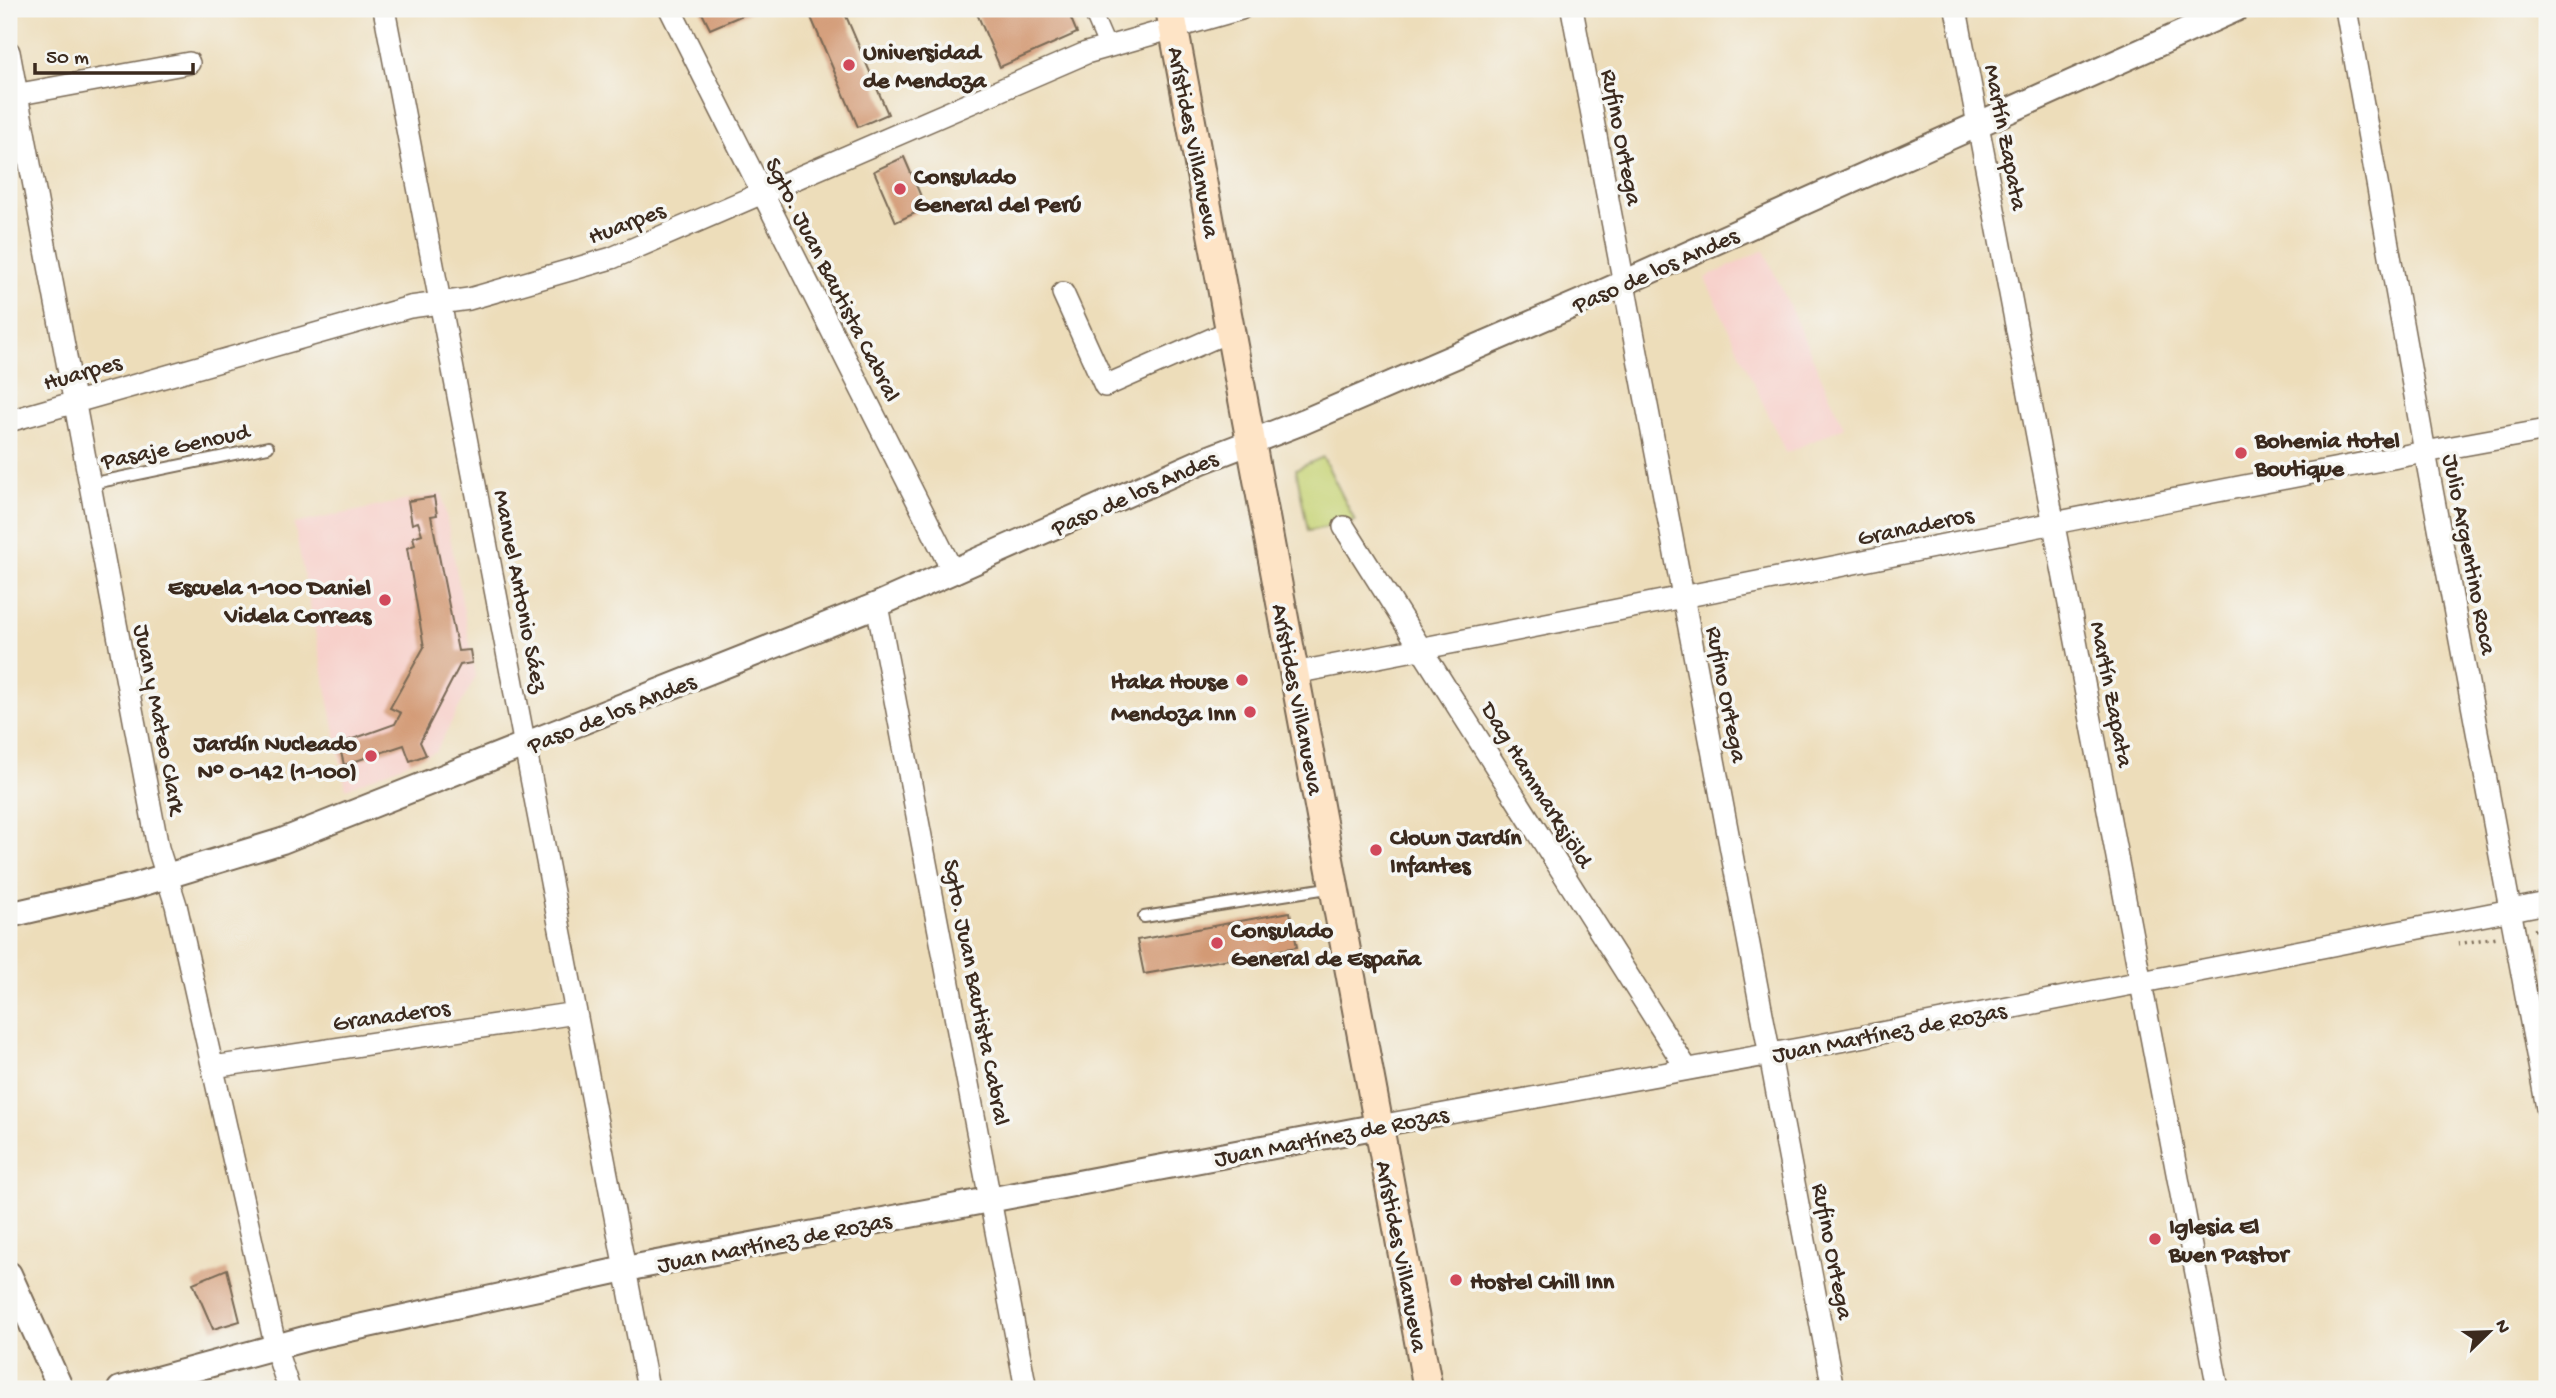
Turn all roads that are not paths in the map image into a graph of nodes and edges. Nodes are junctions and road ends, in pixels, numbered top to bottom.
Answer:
1 (384, 9) edge
2 (670, 9) edge
3 (1091, 9) edge
4 (1241, 9) edge
5 (1572, 9) edge
6 (1956, 9) edge
7 (2236, 9) edge
8 (2346, 9) edge
9 (1172, 18) edge
10 (1107, 46) junction
11 (9, 52) edge
12 (189, 63) dead end
13 (13, 95) edge
14 (1978, 122) junction
15 (761, 193) junction
16 (1624, 283) junction
17 (1063, 293) dead end
18 (440, 303) junction
19 (1230, 331) junction
20 (74, 400) junction
21 (9, 421) edge
22 (2547, 430) edge
23 (1251, 442) junction
24 (268, 447) dead end
25 (2425, 452) junction
26 (90, 484) junction
27 (2054, 523) junction
28 (1344, 527) dead end
29 (953, 572) junction
30 (1684, 599) junction
31 (877, 605) junction
32 (1422, 649) junction
33 (1294, 673) junction
34 (525, 747) junction
35 (167, 877) junction
36 (1334, 887) junction
37 (2547, 903) edge
38 (2510, 910) junction
39 (9, 915) edge
40 (1144, 917) dead end
41 (2141, 982) junction
42 (576, 1013) junction
43 (1770, 1054) junction
44 (213, 1067) junction
45 (1688, 1069) junction
46 (2547, 1108) edge
47 (1379, 1126) junction
48 (990, 1199) junction
49 (625, 1269) junction
50 (9, 1274) edge
51 (276, 1346) junction
52 (61, 1389) edge
53 (120, 1389) edge
54 (289, 1389) edge
55 (648, 1389) edge
56 (1026, 1389) edge
57 (1428, 1389) edge
58 (1833, 1389) edge
59 (2218, 1389) edge

1 - 18 street, Manuel Antonio Sáez
2 - 15 street, Sgto. Juan Bautista Cabral
3 - 10 street
4 - 9 street, Huarpes
5 - 16 street, Rufino Ortega
6 - 14 street, Martín Zapata
7 - 14 street, Paso de los Andes
8 - 25 street, Julio Argentino Roca
9 - 10 street, Huarpes
9 - 19 main road, Arístides Villanueva
10 - 15 street, Huarpes
11 - 13 street, Juan y Mateo Clark
12 - 13 street
13 - 20 street, Juan y Mateo Clark
14 - 16 street, Paso de los Andes
14 - 27 street, Martín Zapata
15 - 18 street, Huarpes
15 - 29 street, Sgto. Juan Bautista Cabral
16 - 23 street, Paso de los Andes
16 - 30 street, Rufino Ortega
17 - 19 street
18 - 20 street, Huarpes
18 - 34 street, Manuel Antonio Sáez
19 - 23 main road, Arístides Villanueva
20 - 21 street, Huarpes
20 - 26 street, Juan y Mateo Clark
22 - 25 street, Granaderos
23 - 29 street, Paso de los Andes
23 - 33 main road, Arístides Villanueva
24 - 26 lane, Pasaje Genoud
25 - 27 street, Granaderos
25 - 38 street, Julio Argentino Roca
26 - 35 street, Juan y Mateo Clark
27 - 30 street, Granaderos
27 - 41 street, Martín Zapata
28 - 32 street, Dag Hammarksjöld
29 - 31 street, Paso de los Andes
30 - 32 street, Granaderos
30 - 43 street, Rufino Ortega
31 - 34 street, Paso de los Andes
31 - 48 street, Sgto. Juan Bautista Cabral
32 - 33 street, Granaderos
32 - 45 street, Dag Hammarksjöld
33 - 36 main road, Arístides Villanueva
34 - 35 street, Paso de los Andes
34 - 42 street, Manuel Antonio Sáez
35 - 39 street, Paso de los Andes
35 - 44 street, Juan y Mateo Clark
36 - 40 lane
36 - 47 main road, Arístides Villanueva
37 - 38 street, Juan Martínez de Rozas
38 - 41 street, Juan Martínez de Rozas
38 - 46 street, Julio Argentino Roca
41 - 43 street, Juan Martínez de Rozas
41 - 59 street, Martín Zapata
42 - 44 street, Granaderos
42 - 49 street, Manuel Antonio Sáez
43 - 45 street, Juan Martínez de Rozas
43 - 58 street, Rufino Ortega
44 - 51 street, Juan y Mateo Clark
45 - 47 street, Juan Martínez de Rozas
47 - 48 street, Juan Martínez de Rozas
47 - 57 main road, Arístides Villanueva
48 - 49 street, Juan Martínez de Rozas
48 - 56 street, Sgto. Juan Bautista Cabral
49 - 51 street, Juan Martínez de Rozas
49 - 55 street, Manuel Antonio Sáez
50 - 52 street
51 - 53 street, Juan Martínez de Rozas
51 - 54 street, Juan y Mateo Clark

